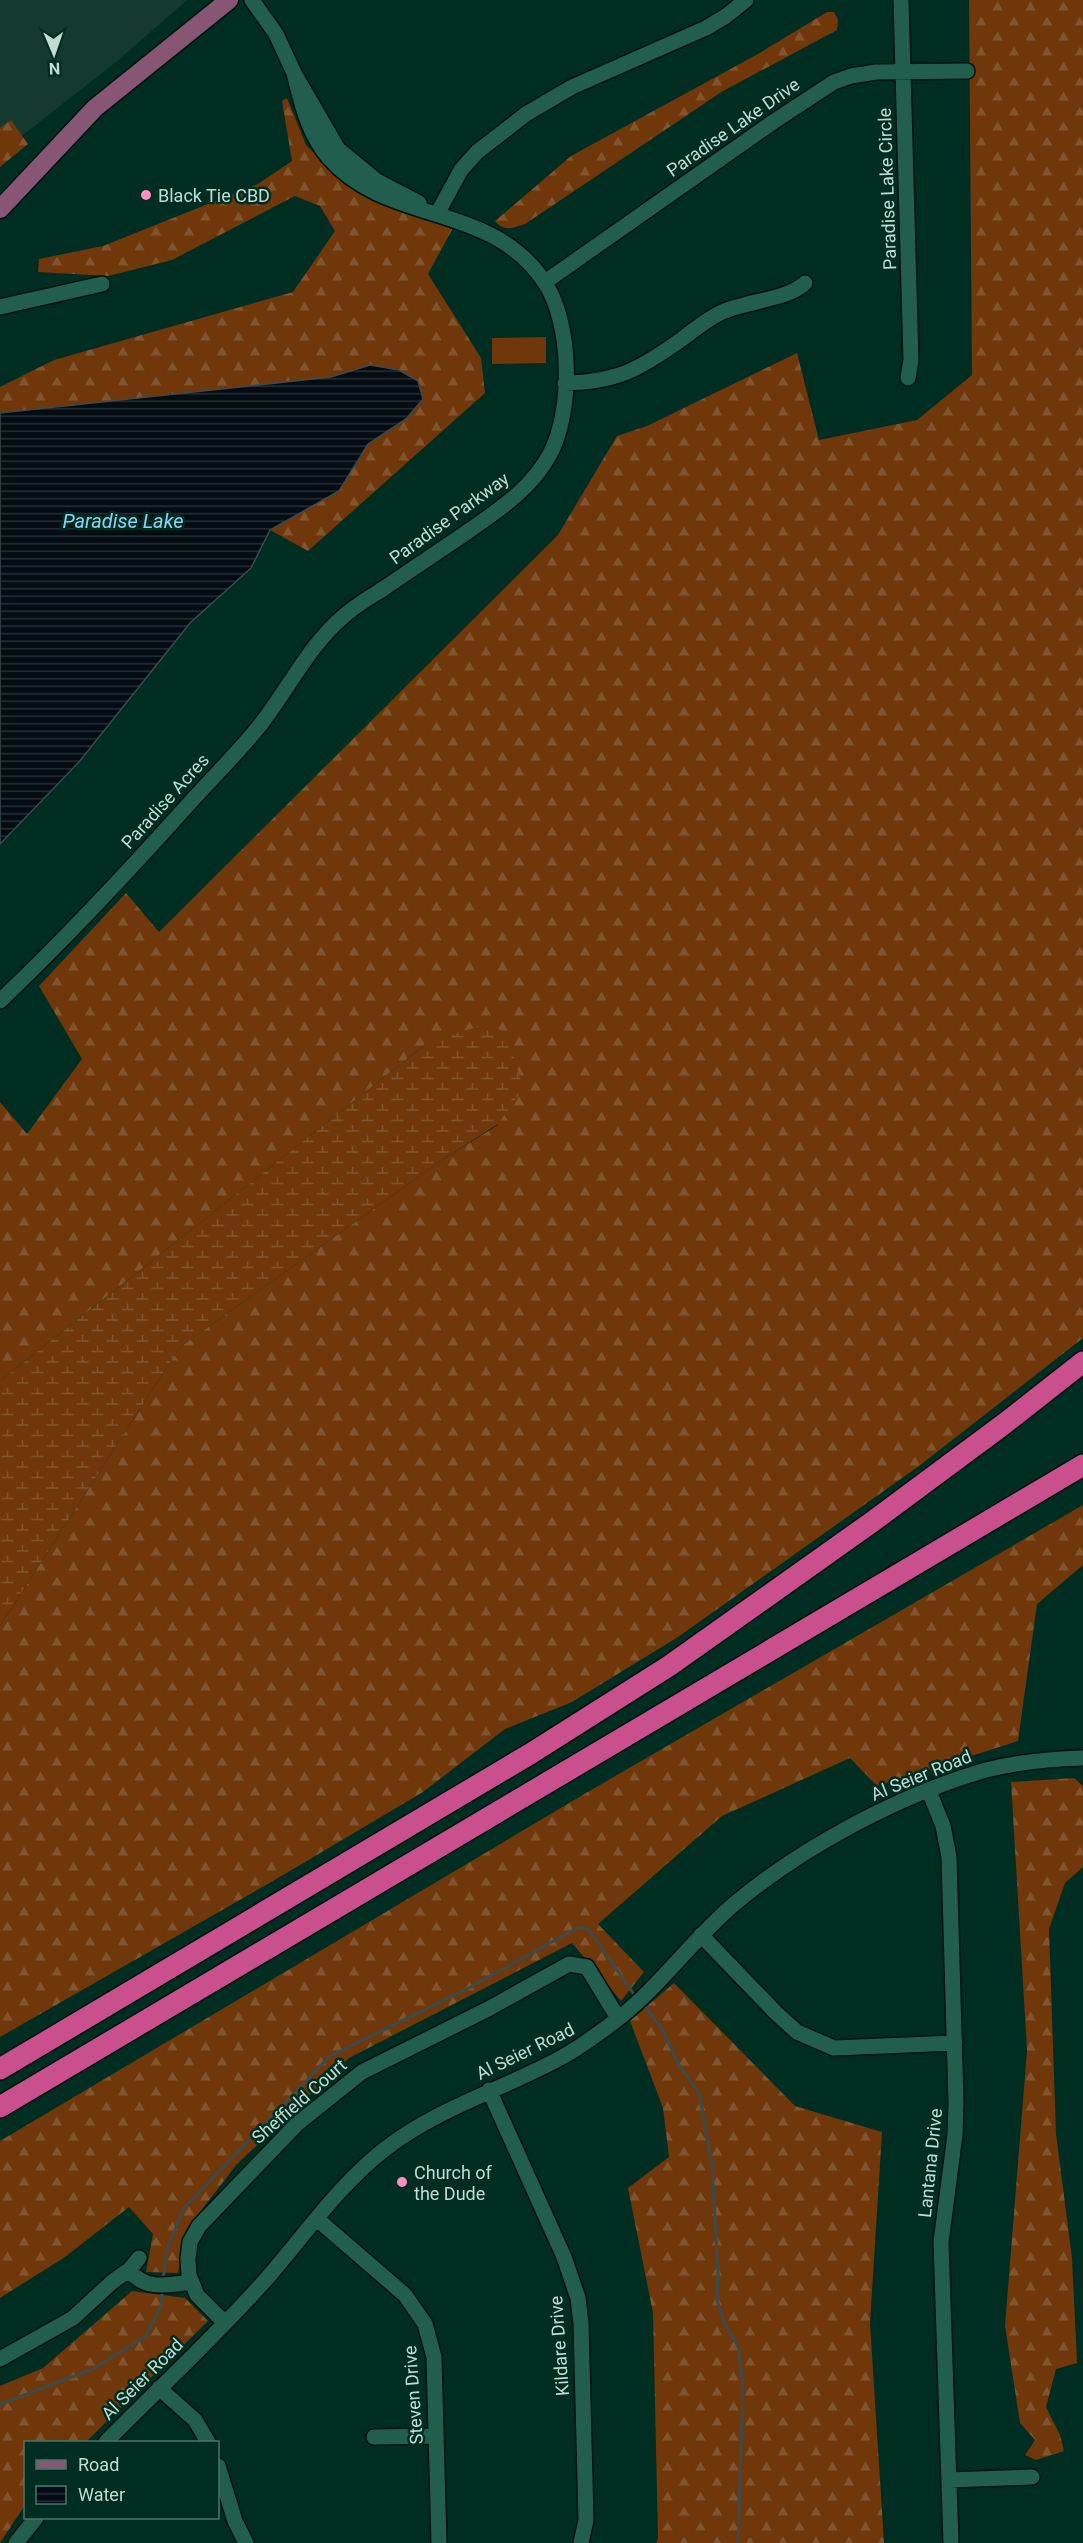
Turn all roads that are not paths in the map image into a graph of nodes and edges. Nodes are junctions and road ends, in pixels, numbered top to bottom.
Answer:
1 (229, 0) edge
2 (252, 0) edge
3 (746, 0) edge
4 (901, 0) edge
5 (967, 70) dead end
6 (903, 71) junction
7 (0, 209) edge
8 (437, 214) junction
9 (545, 282) junction
10 (805, 283) dead end
11 (102, 284) dead end
12 (0, 308) edge
13 (909, 378) dead end
14 (565, 383) junction
15 (345, 615) joint
16 (0, 1001) edge
17 (1083, 1362) edge
18 (1083, 1465) edge
19 (1083, 1758) edge
20 (929, 1791) junction
21 (701, 1935) junction
22 (618, 2018) junction
23 (955, 2043) junction
24 (0, 2069) edge
25 (489, 2090) junction
26 (0, 2107) edge
27 (317, 2219) junction
28 (192, 2282) junction
29 (225, 2323) junction
30 (0, 2359) edge
31 (159, 2388) junction
32 (436, 2436) junction
33 (374, 2437) dead end
34 (107, 2441) edge
35 (207, 2441) edge
36 (219, 2469) edge
37 (1032, 2477) dead end
38 (949, 2480) junction
39 (34, 2519) edge
40 (16, 2543) edge
41 (246, 2543) edge
42 (439, 2543) edge
43 (581, 2543) edge
44 (951, 2543) edge

1 - 7 main road
2 - 8 street, Paradise Parkway
3 - 8 street
4 - 6 street, Paradise Lake Circle
5 - 6 street, Paradise Lake Drive
6 - 9 street, Paradise Lake Drive
6 - 13 street, Paradise Lake Circle
8 - 9 street, Paradise Parkway
9 - 14 street, Paradise Parkway
10 - 14 street
11 - 12 street
14 - 15 street, Paradise Parkway
15 - 16 street, Paradise Acres
17 - 24 highway
18 - 26 highway
19 - 20 street, Al Seier Road
20 - 21 street, Al Seier Road
20 - 23 street, Lantana Drive
21 - 22 street, Al Seier Road
21 - 23 street
22 - 25 street, Al Seier Road
22 - 28 street, Sheffield Court
23 - 38 street, Lantana Drive
25 - 27 street, Al Seier Road
25 - 43 street, Kildare Drive
27 - 29 street, Al Seier Road
27 - 32 street, Steven Drive
28 - 29 street, Sheffield Court
28 - 30 street
29 - 31 street, Al Seier Road
31 - 34 street, Al Seier Road
31 - 35 street
32 - 33 street
32 - 42 street, Steven Drive
36 - 41 street
37 - 38 street
38 - 44 street, Lantana Drive
39 - 40 street

